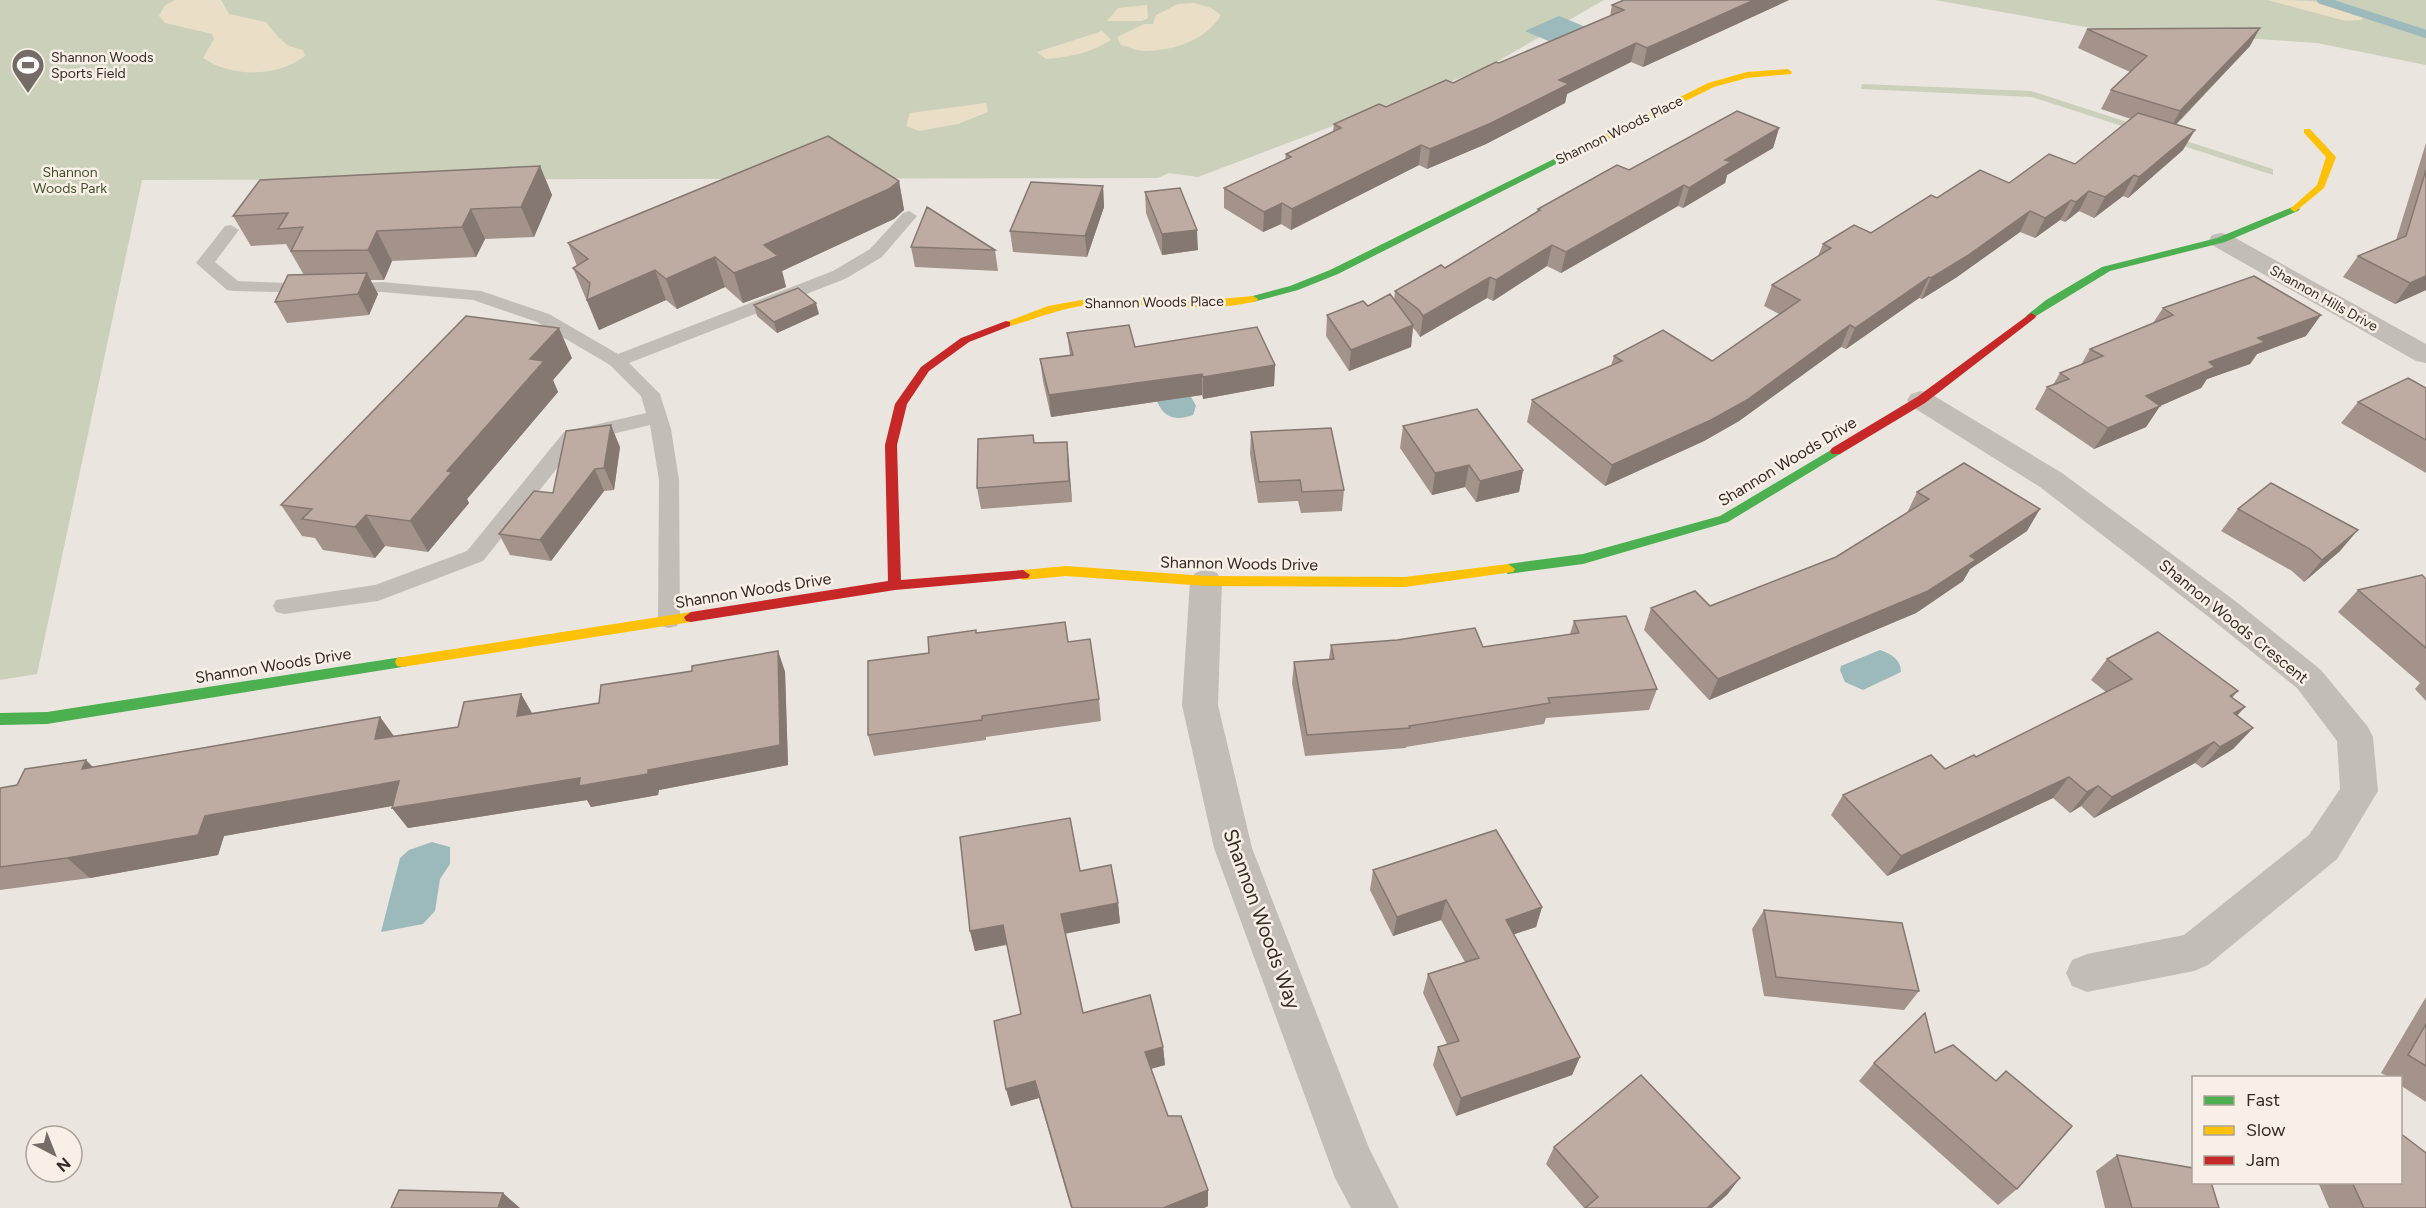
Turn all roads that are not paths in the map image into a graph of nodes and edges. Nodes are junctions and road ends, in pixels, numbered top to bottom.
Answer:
1 (1788, 72) dead end
2 (2307, 131) dead end
3 (909, 216) dead end
4 (231, 230) edge
5 (2221, 240) junction
6 (2426, 355) edge
7 (617, 361) junction
8 (1921, 400) junction
9 (657, 417) junction
10 (1206, 581) junction
11 (895, 585) junction
12 (284, 606) dead end
13 (669, 620) junction
14 (0, 719) edge
15 (2087, 973) dead end
16 (1376, 1208) edge

1 - 11 street, Shannon Woods Place
2 - 5 street, Shannon Woods Drive
3 - 7 lane
4 - 7 lane
5 - 6 street, Shannon Hills Drive
5 - 8 street, Shannon Woods Drive
7 - 9 lane
8 - 10 street, Shannon Woods Drive
8 - 15 street, Shannon Woods Crescent
9 - 12 lane
9 - 13 lane
10 - 11 street, Shannon Woods Drive
10 - 16 street, Shannon Woods Way
11 - 13 street, Shannon Woods Drive
13 - 14 street, Shannon Woods Drive

